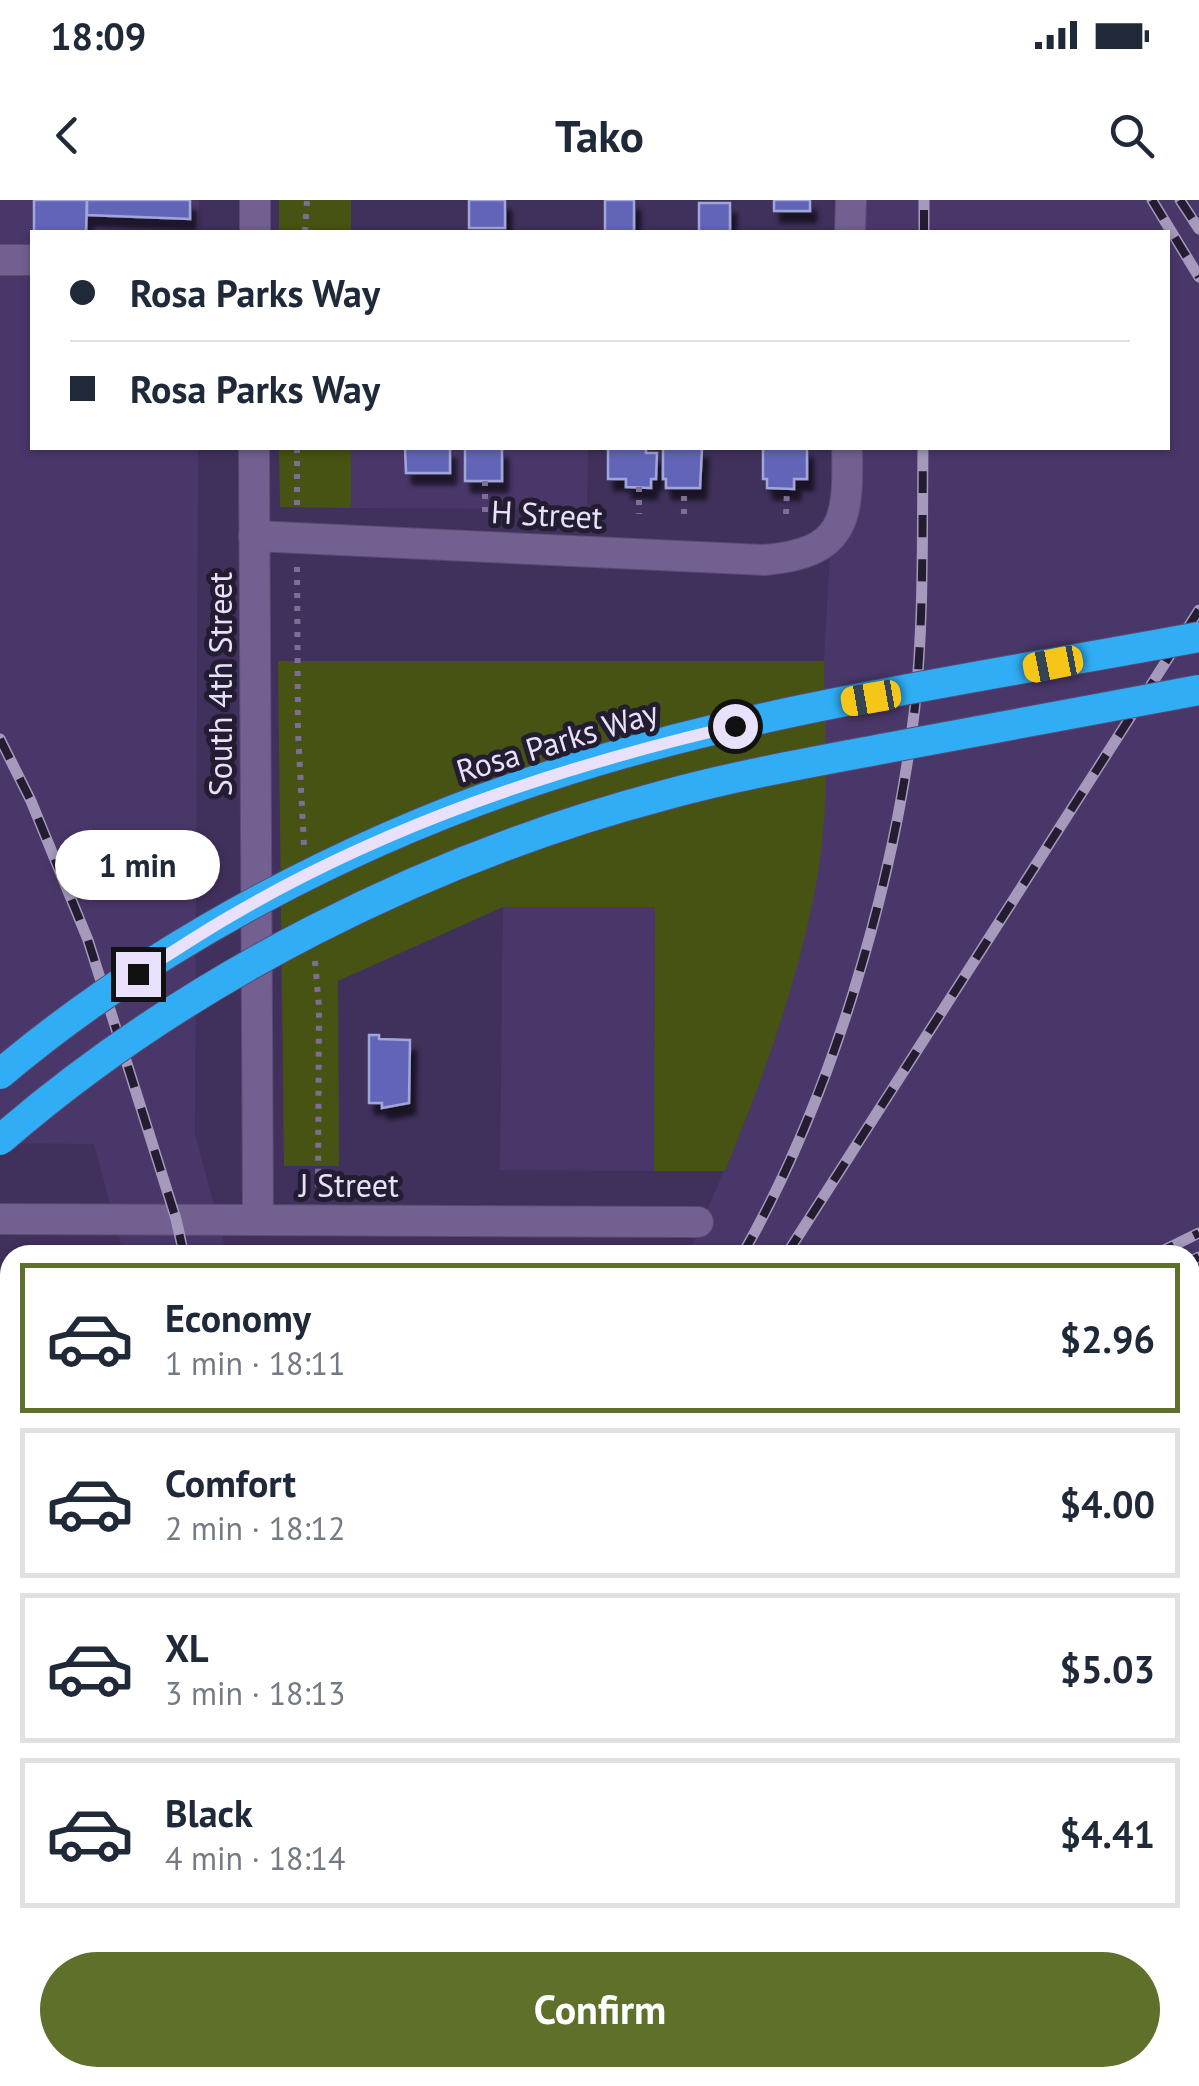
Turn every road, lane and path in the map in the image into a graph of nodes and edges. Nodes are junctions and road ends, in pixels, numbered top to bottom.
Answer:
1 (255, 200) edge
2 (307, 200) edge
3 (851, 200) edge
4 (255, 230) edge
5 (304, 230) edge
6 (850, 230) edge
7 (0, 260) edge
8 (30, 260) edge
9 (254, 450) edge
10 (297, 450) edge
11 (847, 450) edge
12 (485, 481) dead end
13 (639, 488) dead end
14 (684, 488) dead end
15 (786, 489) dead end
16 (486, 513) dead end
17 (639, 514) dead end
18 (684, 514) dead end
19 (786, 514) dead end
20 (297, 519) dead end
21 (254, 536) junction
22 (1199, 637) edge
23 (1199, 690) edge
24 (0, 1074) edge
25 (0, 1140) edge
26 (0, 1220) edge
27 (258, 1220) junction
28 (698, 1222) dead end

1 - 4 street
2 - 5 path
3 - 6 street
7 - 8 street
9 - 21 street, South 4th Street
10 - 20 path
11 - 21 street, H Street
12 - 16 path
13 - 17 path
14 - 18 path
15 - 19 path
21 - 27 street, South 4th Street
22 - 24 highway, Rosa Parks Way, bridge
23 - 25 highway, bridge
26 - 27 street, J Street
27 - 28 street, J Street

